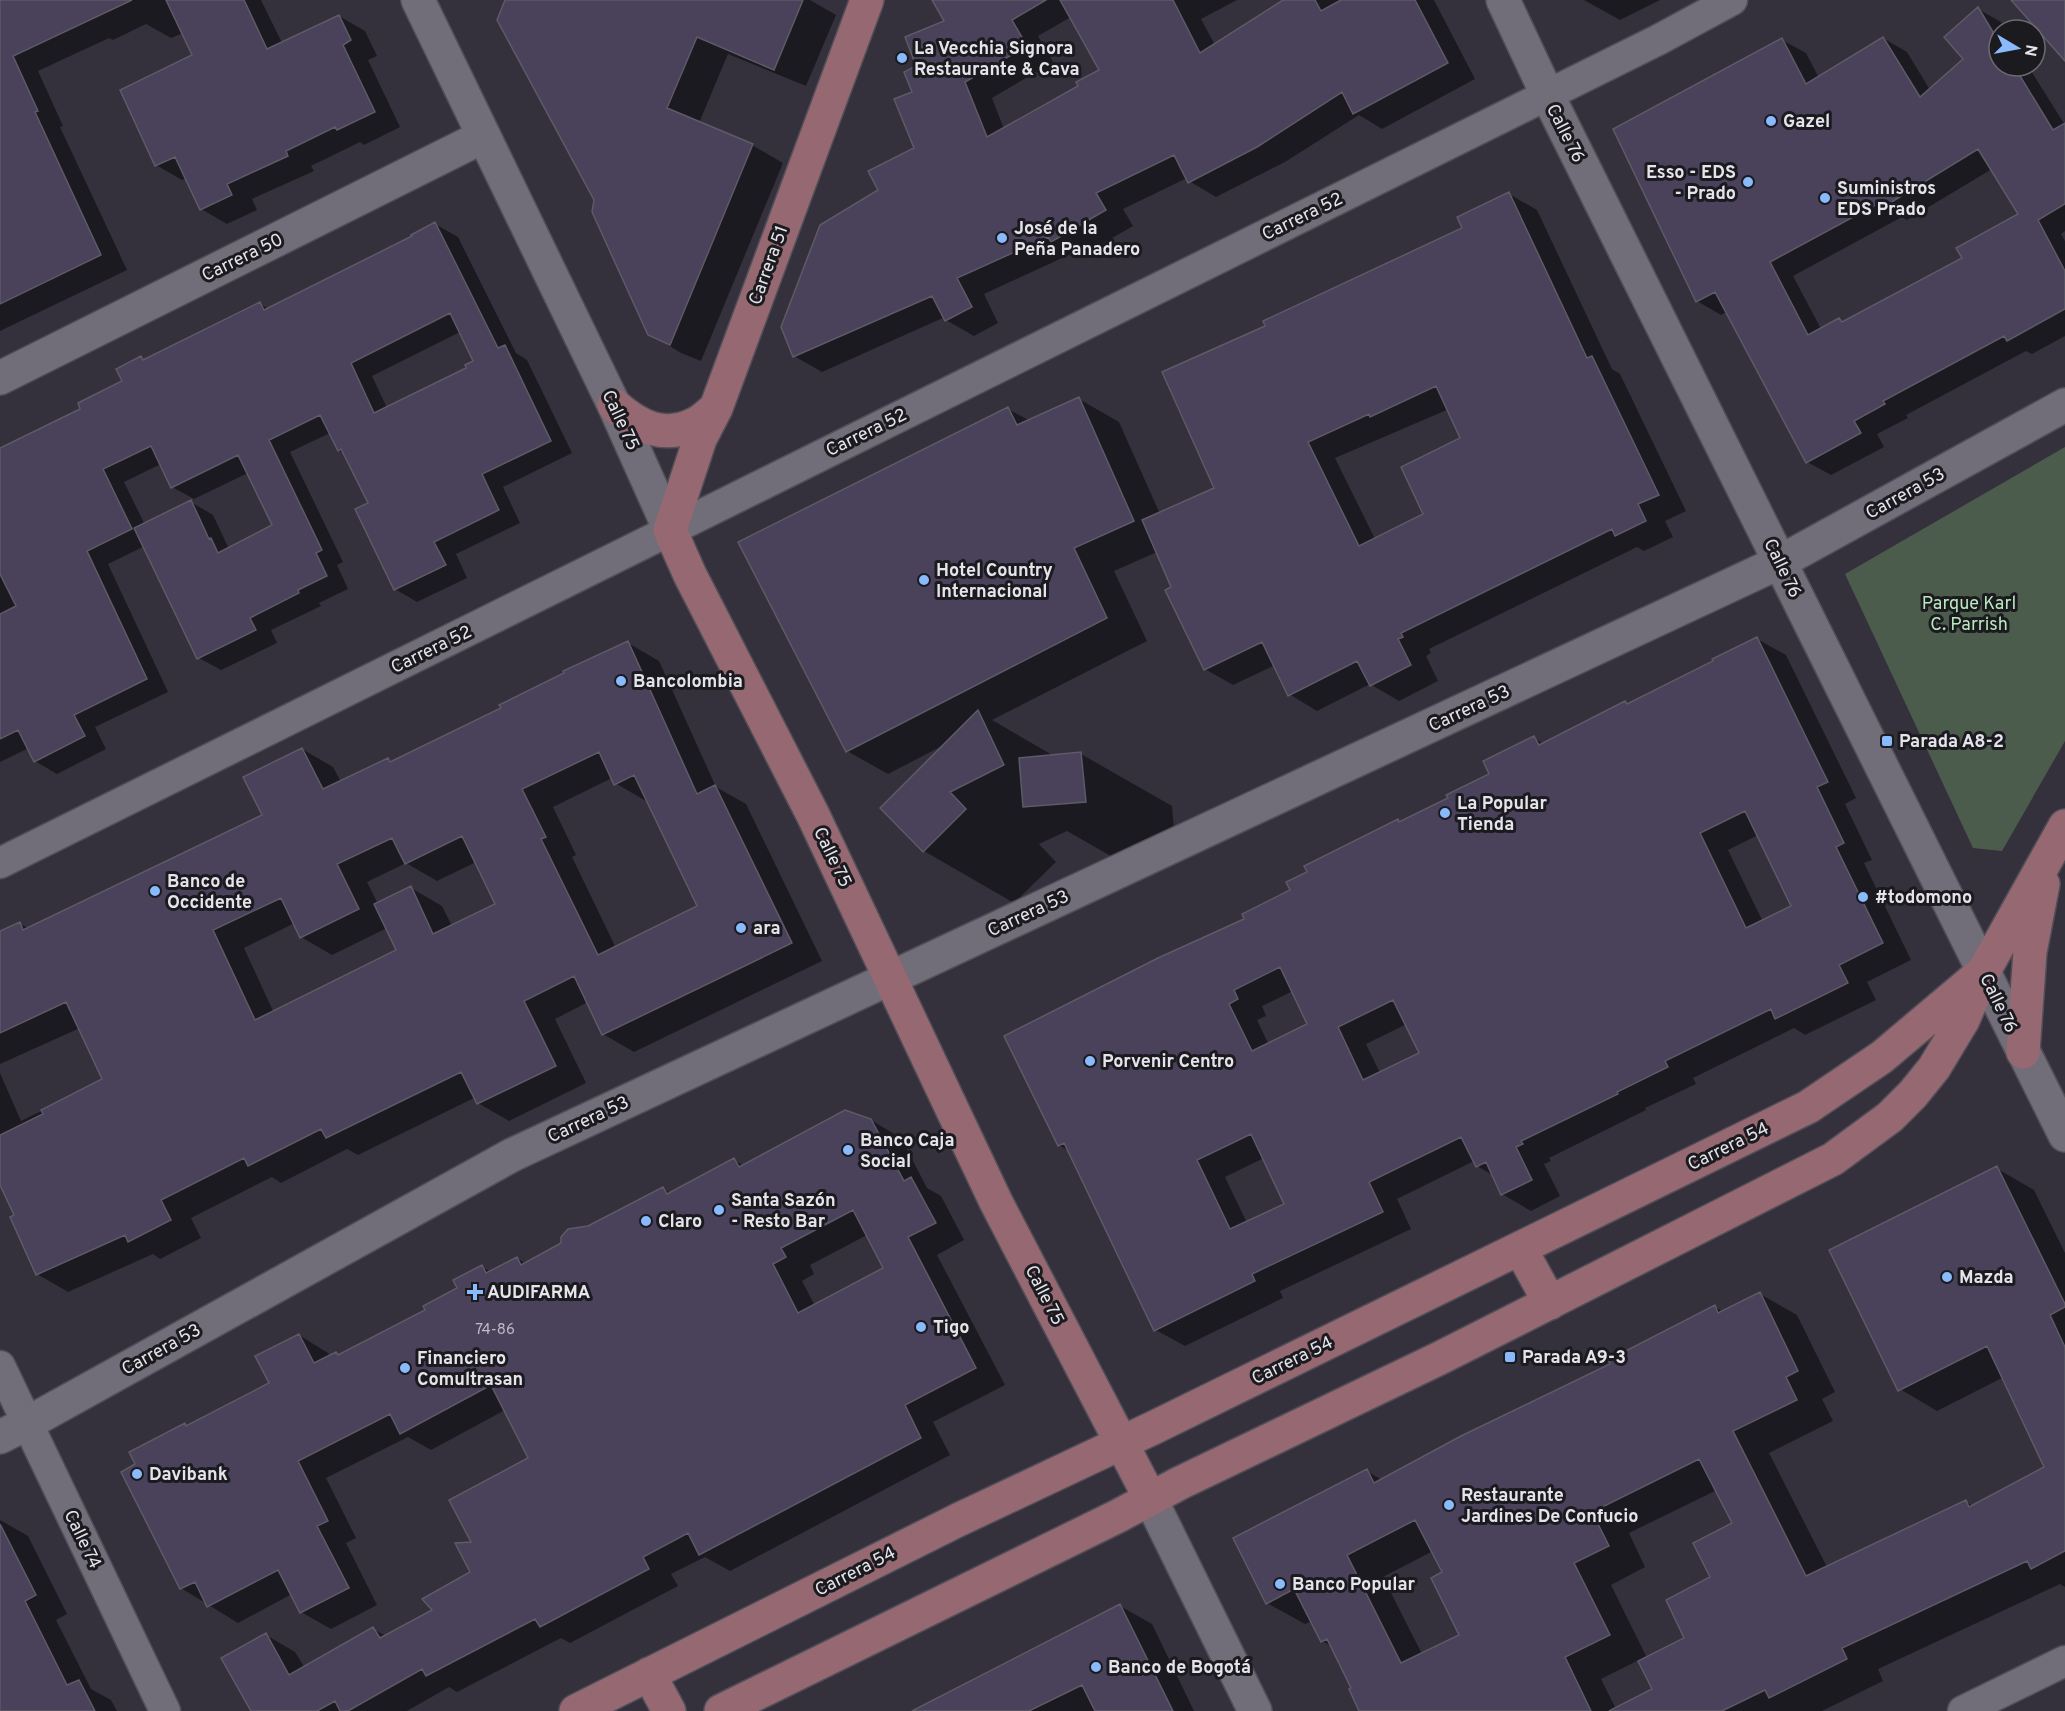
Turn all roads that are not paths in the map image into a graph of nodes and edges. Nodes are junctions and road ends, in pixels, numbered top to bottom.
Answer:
1 (867, 0) edge
2 (1503, 0) edge
3 (1732, 0) edge
4 (428, 7) edge
5 (1547, 94) junction
6 (484, 136) junction
7 (0, 378) edge
8 (614, 405) junction
9 (2065, 405) edge
10 (716, 408) junction
11 (670, 530) junction
12 (1780, 562) junction
13 (2065, 826) edge
14 (2049, 855) junction
15 (0, 863) edge
16 (1984, 971) junction
17 (891, 976) junction
18 (2023, 1052) junction
19 (2065, 1135) edge
20 (1520, 1248) junction
21 (1550, 1303) junction
22 (0, 1366) edge
23 (14, 1430) edge
24 (1120, 1443) junction
25 (1150, 1498) junction
26 (2065, 1661) edge
27 (649, 1674) junction
28 (165, 1711) edge
29 (576, 1711) edge
30 (669, 1711) edge
31 (721, 1711) edge
32 (1255, 1711) edge
33 (1963, 1711) edge

1 - 10 main road, Carrera 51
2 - 5 street, Calle 76
3 - 5 street, Carrera 52
4 - 6 street, Calle 75
5 - 11 street, Carrera 52
5 - 12 street, Calle 76
6 - 7 street, Carrera 50
6 - 8 street, Calle 75
8 - 10 main road
8 - 11 street, Calle 75
9 - 12 street, Carrera 53
10 - 11 main road, Carrera 51
11 - 15 street, Carrera 52
11 - 17 main road, Calle 75
12 - 16 street, Calle 76
12 - 17 street, Carrera 53
13 - 14 main road, Carrera 54
14 - 16 main road, Carrera 54
14 - 18 main road
16 - 18 street, Calle 76
16 - 20 main road, Carrera 54
16 - 21 main road, Carrera 54
17 - 23 street, Carrera 53
17 - 24 main road, Calle 75
18 - 19 street, Calle 76
20 - 21 main road
20 - 24 main road, Carrera 54
21 - 25 main road, Carrera 54
22 - 23 street, Calle 74
23 - 28 street, Calle 74
24 - 25 main road, Calle 75
24 - 27 main road, Carrera 54
25 - 31 main road, Carrera 54
25 - 32 street, Calle 75
26 - 33 street
27 - 29 main road, Carrera 54
27 - 30 main road

